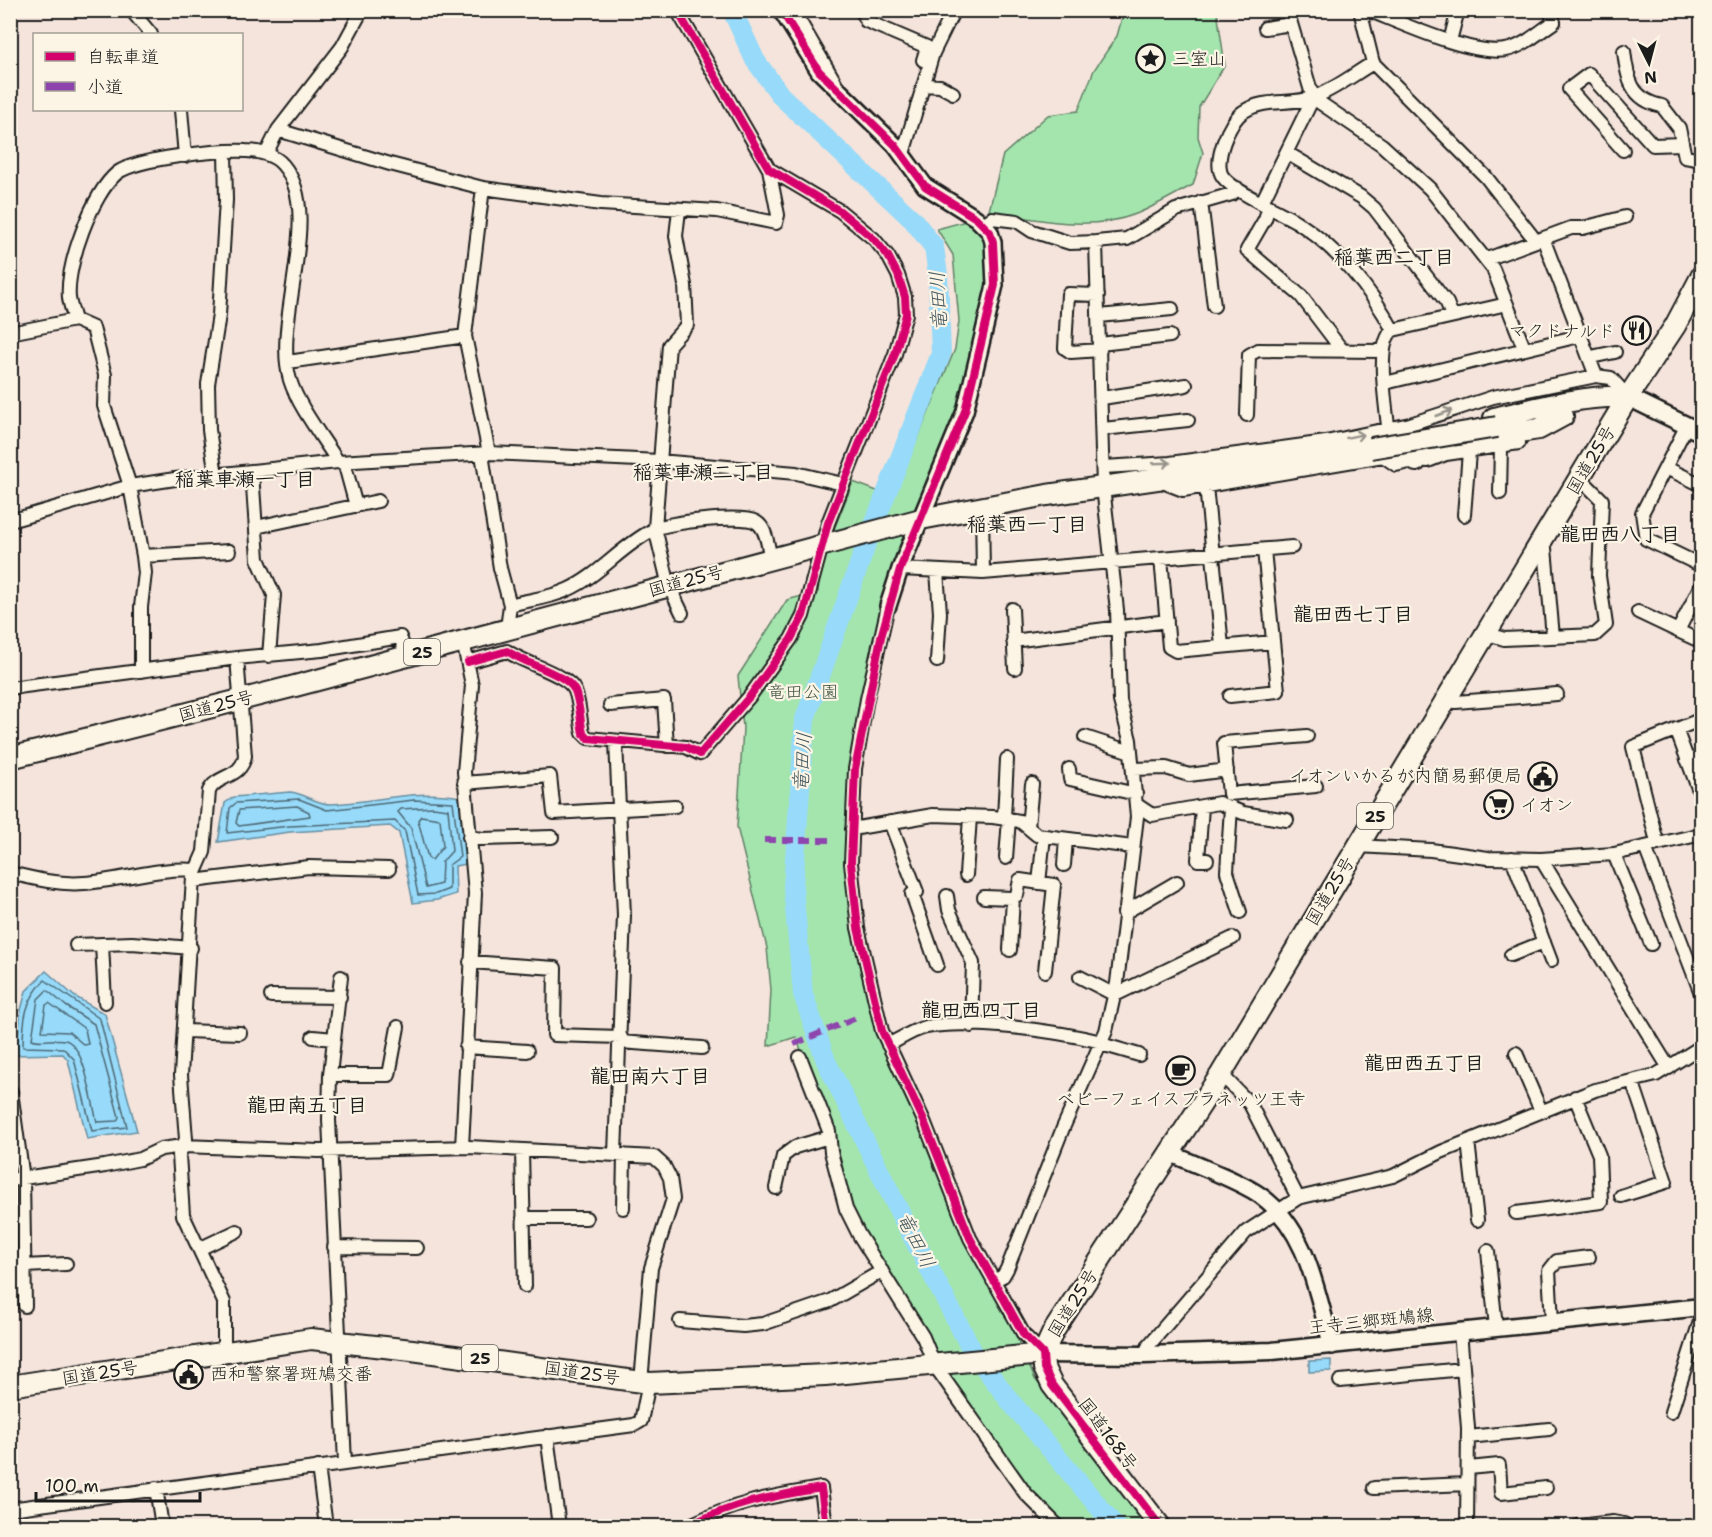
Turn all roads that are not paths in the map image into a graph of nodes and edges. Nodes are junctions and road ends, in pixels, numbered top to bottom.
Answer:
1 (131, 10) edge
2 (362, 10) edge
3 (677, 10) edge
4 (781, 10) edge
5 (793, 10) edge
6 (862, 10) edge
7 (954, 10) edge
8 (1287, 10) edge
9 (1360, 10) edge
10 (1368, 10) edge
11 (1458, 10) edge
12 (1550, 10) edge
13 (1291, 24) junction
14 (1265, 28) dead end
15 (151, 33) edge
16 (1450, 41) junction
17 (1624, 51) dead end
18 (1373, 63) junction
19 (923, 85) junction
20 (839, 92) junction
21 (953, 93) dead end
22 (1313, 98) junction
23 (920, 99) junction
24 (181, 111) edge
25 (278, 130) junction
26 (1682, 144) junction
27 (1623, 150) dead end
28 (225, 152) junction
29 (1287, 153) junction
30 (266, 154) junction
31 (903, 154) junction
32 (185, 156) junction
33 (1701, 160) edge
34 (769, 169) junction
35 (483, 188) junction
36 (1237, 188) junction
37 (1201, 202) junction
38 (1265, 204) junction
39 (679, 210) junction
40 (1625, 217) dead end
41 (983, 224) junction
42 (1540, 240) junction
43 (1096, 242) junction
44 (1487, 259) junction
45 (1701, 275) edge
46 (1098, 295) junction
47 (1508, 304) junction
48 (1214, 306) dead end
49 (1172, 309) dead end
50 (1099, 316) junction
51 (1452, 316) junction
52 (75, 320) junction
53 (1393, 330) junction
54 (10, 333) edge
55 (465, 336) junction
56 (1170, 336) dead end
57 (1579, 336) junction
58 (1100, 347) junction
59 (1524, 348) junction
60 (1342, 350) junction
61 (1382, 351) junction
62 (1615, 352) dead end
63 (1591, 357) junction
64 (288, 362) junction
65 (1596, 376) junction
66 (1385, 383) junction
67 (1186, 385) dead end
68 (1628, 397) junction
69 (1102, 398) junction
70 (1247, 415) dead end
71 (1563, 416) junction
72 (1188, 420) dead end
73 (1103, 429) junction
74 (1388, 429) junction
75 (1694, 429) edge
76 (1497, 430) junction
77 (1518, 437) dead end
78 (1381, 451) junction
79 (1469, 452) junction
80 (486, 453) junction
81 (658, 461) junction
82 (1416, 461) junction
83 (341, 462) junction
84 (1104, 467) junction
85 (1666, 468) junction
86 (252, 472) junction
87 (216, 475) junction
88 (1580, 478) junction
89 (1156, 480) junction
90 (843, 484) junction
91 (1701, 485) edge
92 (130, 486) junction
93 (1206, 486) junction
94 (1103, 487) junction
95 (1500, 493) dead end
96 (378, 501) dead end
97 (356, 506) junction
98 (982, 507) junction
99 (1464, 515) dead end
100 (10, 521) edge
101 (914, 521) junction
102 (256, 528) junction
103 (655, 528) junction
104 (1544, 537) junction
105 (826, 544) junction
106 (1292, 547) dead end
107 (1264, 550) junction
108 (229, 551) dead end
109 (1213, 554) junction
110 (143, 556) junction
111 (1161, 558) junction
112 (771, 559) junction
113 (1113, 562) junction
114 (1701, 566) edge
115 (900, 569) junction
116 (937, 570) junction
117 (983, 573) junction
118 (1701, 583) edge
119 (669, 586) junction
120 (510, 605) junction
121 (888, 606) joint
122 (1012, 609) dead end
123 (1638, 612) dead end
124 (682, 613) dead end
125 (1167, 621) junction
126 (1115, 628) junction
127 (507, 629) junction
128 (1678, 631) junction
129 (1486, 633) junction
130 (1553, 637) junction
131 (463, 641) junction
132 (1013, 641) junction
133 (1273, 642) junction
134 (1701, 642) edge
135 (1222, 646) junction
136 (269, 656) junction
137 (407, 656) junction
138 (237, 658) junction
139 (937, 661) dead end
140 (468, 662) junction
141 (1015, 668) dead end
142 (141, 671) junction
143 (10, 688) edge
144 (1557, 694) dead end
145 (1230, 696) dead end
146 (240, 700) junction
147 (1445, 700) junction
148 (610, 705) dead end
149 (1701, 719) edge
150 (1676, 729) junction
151 (1307, 736) dead end
152 (1085, 737) dead end
153 (616, 742) junction
154 (667, 746) junction
155 (1131, 752) junction
156 (1701, 757) edge
157 (10, 758) edge
158 (1007, 759) dead end
159 (1687, 760) junction
160 (1070, 769) dead end
161 (1133, 769) junction
162 (1227, 770) junction
163 (464, 783) junction
164 (1032, 783) dead end
165 (1316, 786) dead end
166 (1137, 799) junction
167 (1701, 799) edge
168 (675, 806) dead end
169 (1202, 807) junction
170 (1231, 807) junction
171 (621, 809) junction
172 (970, 817) junction
173 (1006, 819) junction
174 (1287, 820) dead end
175 (890, 822) junction
176 (1028, 827) junction
177 (852, 829) junction
178 (1701, 834) edge
179 (1044, 836) junction
180 (469, 837) junction
181 (552, 837) dead end
182 (1066, 839) junction
183 (1657, 842) junction
184 (1357, 846) junction
185 (1133, 847) junction
186 (1645, 848) junction
187 (1614, 854) junction
188 (1006, 858) dead end
189 (1512, 858) junction
190 (1541, 859) junction
191 (1207, 860) dead end
192 (1064, 864) dead end
193 (389, 868) dead end
194 (10, 873) edge
195 (966, 875) dead end
196 (194, 876) junction
197 (1177, 882) dead end
198 (1039, 883) junction
199 (947, 896) dead end
200 (984, 897) dead end
201 (1013, 898) junction
202 (1240, 912) dead end
203 (1125, 913) junction
204 (1233, 938) dead end
205 (1544, 942) junction
206 (102, 944) junction
207 (1651, 944) dead end
208 (76, 945) dead end
209 (191, 948) junction
210 (1010, 951) dead end
211 (1511, 955) dead end
212 (1551, 961) dead end
213 (470, 962) junction
214 (937, 966) dead end
215 (1045, 971) dead end
216 (341, 976) dead end
217 (1080, 977) dead end
218 (1115, 995) junction
219 (271, 996) dead end
220 (1701, 996) edge
221 (340, 998) junction
222 (105, 1002) dead end
223 (971, 1026) junction
224 (398, 1027) dead end
225 (184, 1031) junction
226 (240, 1033) dead end
227 (313, 1037) dead end
228 (334, 1039) junction
229 (620, 1039) junction
230 (1102, 1043) junction
231 (888, 1046) junction
232 (1701, 1046) edge
233 (466, 1047) junction
234 (702, 1048) dead end
235 (527, 1051) dead end
236 (1516, 1053) dead end
237 (1139, 1055) dead end
238 (800, 1057) dead end
239 (1668, 1068) junction
240 (1221, 1074) junction
241 (330, 1075) junction
242 (1633, 1083) junction
243 (10, 1084) edge
244 (11, 1091) edge
245 (1575, 1097) junction
246 (1542, 1111) junction
247 (829, 1137) junction
248 (1468, 1141) junction
249 (183, 1146) junction
250 (462, 1147) junction
251 (329, 1150) junction
252 (522, 1151) junction
253 (1170, 1153) junction
254 (620, 1154) junction
255 (17, 1179) edge
256 (776, 1188) dead end
257 (1621, 1196) dead end
258 (1298, 1198) junction
259 (623, 1208) dead end
260 (1277, 1210) junction
261 (1516, 1213) dead end
262 (523, 1218) junction
263 (586, 1218) dead end
264 (1477, 1220) dead end
265 (237, 1231) dead end
266 (334, 1247) junction
267 (417, 1248) dead end
268 (199, 1249) junction
269 (1488, 1251) dead end
270 (1589, 1257) dead end
271 (66, 1264) dead end
272 (24, 1266) junction
273 (882, 1271) junction
274 (993, 1281) junction
275 (525, 1286) dead end
276 (25, 1306) dead end
277 (1701, 1307) edge
278 (1701, 1315) edge
279 (680, 1322) dead end
280 (1552, 1322) junction
281 (1496, 1327) junction
282 (1460, 1330) junction
283 (341, 1342) junction
284 (1332, 1346) junction
285 (224, 1353) junction
286 (1043, 1354) junction
287 (1144, 1355) junction
288 (943, 1365) junction
289 (1463, 1369) junction
290 (1340, 1381) dead end
291 (645, 1382) junction
292 (10, 1386) edge
293 (1671, 1412) dead end
294 (1549, 1429) dead end
295 (547, 1436) junction
296 (1468, 1437) junction
297 (345, 1463) junction
298 (318, 1467) junction
299 (1469, 1468) junction
300 (1467, 1484) junction
301 (156, 1488) junction
302 (1374, 1488) dead end
303 (1546, 1488) dead end
304 (10, 1509) edge
305 (162, 1527) edge
306 (326, 1527) edge
307 (559, 1527) edge
308 (687, 1527) edge
309 (826, 1527) edge
310 (1058, 1527) edge
311 (1160, 1527) edge
312 (1467, 1527) edge
313 (1578, 1527) edge
314 (1623, 1527) edge

1 - 15 street
2 - 25 street
3 - 34 street
4 - 20 street
5 - 20 street
6 - 23 street
7 - 19 street
8 - 13 street
9 - 18 street
10 - 16 street
11 - 16 street
12 - 16 street
13 - 14 street
13 - 22 street
17 - 26 street
18 - 22 street
18 - 42 street
19 - 21 street
19 - 23 street
20 - 31 street
22 - 29 street
22 - 36 street
22 - 44 street
23 - 31 street
24 - 32 street
25 - 30 street
25 - 35 street
26 - 27 street
26 - 33 street
28 - 30 street
28 - 32 street
28 - 87 street
29 - 38 street
29 - 51 street
30 - 64 street
31 - 41 street
32 - 52 street
34 - 39 street
34 - 90 street
35 - 39 street
35 - 55 street
36 - 37 street
36 - 38 street
37 - 43 street
37 - 48 street
38 - 53 street
38 - 60 street
39 - 81 street
40 - 42 street
41 - 43 street
41 - 101 street
42 - 44 street
42 - 57 street
43 - 46 street
44 - 47 street
45 - 68 highway, 国道25号 / 25
46 - 50 street
46 - 58 street
47 - 51 street
47 - 59 street
49 - 50 street
50 - 58 street
51 - 53 street
52 - 54 street
52 - 92 street
53 - 61 street
55 - 64 street
55 - 80 street
56 - 58 street
57 - 59 street
57 - 63 street
58 - 69 street
59 - 66 street
60 - 61 street
60 - 70 street
61 - 66 street
62 - 63 street
63 - 65 street
64 - 83 street
65 - 68 street
74 -> 65 street
66 - 74 street
67 - 69 street
68 - 71 highway, 国道25号 / 25
68 - 75 main road
68 - 76 highway, 国道25号 / 25
68 - 88 highway, 国道25号 / 25
69 - 73 street
71 - 76 highway, 国道25号 / 25
71 - 82 highway
72 - 73 street
73 - 84 street
74 - 78 street
84 -> 74 street
75 - 85 street
76 - 77 street
76 - 78 highway, 国道25号 / 25, bridge
76 - 79 street
76 - 95 street
78 - 82 street
78 - 89 highway, 国道25号 / 25
78 - 93 street
79 - 82 street
79 - 99 street
80 - 81 street
80 - 83 street
80 - 120 street
81 - 90 street
81 - 103 street
83 - 86 street
83 - 97 street
84 - 94 street
85 - 91 street
85 - 114 street
86 - 87 street
86 - 102 street
87 - 92 street
88 - 104 highway, 国道25号 / 25
88 - 130 street
89 - 93 street
89 - 94 highway, 国道25号 / 25
90 - 105 street
92 - 100 street
92 - 110 street
93 - 109 street
94 - 98 highway, 国道25号 / 25
94 - 113 street
96 - 97 street
97 - 102 street
98 - 101 highway, 国道25号 / 25
98 - 117 street
101 - 105 highway, 国道25号 / 25
101 - 115 street
102 - 136 street
103 - 112 street
103 - 119 street
103 - 120 street
104 - 129 highway, 国道25号 / 25
104 - 130 street
105 - 112 highway, 国道25号 / 25
105 - 154 street
106 - 107 street
107 - 109 street
107 - 133 street
108 - 110 street
109 - 111 street
109 - 135 street
110 - 142 street
111 - 113 street
111 - 125 street
112 - 119 highway, 国道25号 / 25
113 - 117 street
113 - 126 street
115 - 116 street
115 - 121 street
116 - 117 street
116 - 139 street
118 - 128 street
119 - 124 street
119 - 127 highway, 国道25号 / 25
120 - 127 street
121 - 177 street
122 - 132 street
123 - 128 street
125 - 126 street
125 - 135 street
126 - 132 street
126 - 155 street
127 - 131 highway, 国道25号 / 25
128 - 134 street
129 - 130 street
129 - 147 highway, 国道25号 / 25
131 - 137 highway, 国道25号 / 25
131 - 140 street
132 - 141 street
133 - 135 street
133 - 145 street
136 - 137 street
136 - 138 street
137 - 146 highway, 国道25号 / 25
138 - 142 street
138 - 146 street
140 - 153 street
140 - 163 street
142 - 143 street
144 - 147 street
146 - 157 highway, 国道25号 / 25
146 - 196 street
147 - 184 highway, 国道25号 / 25
148 - 154 street
149 - 150 street
150 - 159 street
150 - 183 street
151 - 162 street
152 - 155 street
153 - 154 street
153 - 171 street
155 - 161 street
156 - 159 street
158 - 173 street
159 - 167 street
160 - 166 street
161 - 162 street
161 - 166 street
162 - 165 street
163 - 171 street
163 - 180 street
164 - 176 street
166 - 169 street
166 - 185 street
168 - 171 street
169 - 170 street
169 - 191 street
170 - 174 street
170 - 202 street
171 - 229 street
172 - 173 street
172 - 175 street
172 - 195 street
173 - 176 street
173 - 188 street
175 - 177 street
175 - 214 street
176 - 179 street
177 - 231 street
178 - 183 street
179 - 182 street
179 - 198 street
180 - 181 street
180 - 213 street
182 - 185 street
182 - 192 street
183 - 186 street
184 - 189 street
184 - 240 highway, 国道25号 / 25
185 - 203 street
186 - 187 street
186 - 220 street
187 - 190 street
187 - 207 street
189 - 190 street
189 - 205 street
190 - 239 street
193 - 196 street
194 - 196 street
196 - 209 street
197 - 203 street
198 - 201 street
198 - 215 street
199 - 223 street
200 - 201 street
201 - 210 street
203 - 218 street
204 - 218 street
205 - 211 street
205 - 212 street
206 - 208 street
206 - 209 street
206 - 222 street
209 - 225 street
213 - 229 street
213 - 233 street
216 - 221 street
217 - 218 street
218 - 230 street
219 - 221 street
221 - 228 street
223 - 230 street
223 - 231 street
224 - 241 street
225 - 226 street
225 - 249 street
227 - 228 street
228 - 241 street
229 - 234 street
229 - 254 street
230 - 237 street
230 - 274 street
231 - 274 street
232 - 239 street
233 - 235 street
233 - 250 street
236 - 246 street
238 - 247 street
239 - 242 street
240 - 253 highway, 国道25号 / 25
240 - 258 street
241 - 251 street
242 - 245 street
242 - 257 street
243 - 244 street
244 - 255 street
245 - 246 street
245 - 261 street
246 - 248 street
247 - 256 street
247 - 273 street
248 - 258 street
248 - 264 street
249 - 251 street
249 - 255 street
249 - 268 street
250 - 251 street
250 - 252 street
251 - 266 street
252 - 254 street
252 - 262 street
253 - 260 street
253 - 286 highway, 国道25号 / 25
254 - 259 street
254 - 291 street
255 - 272 street
258 - 260 street
260 - 284 street
260 - 287 street
262 - 263 street
262 - 275 street
265 - 268 street
266 - 267 street
266 - 283 street
268 - 285 street
269 - 281 street
270 - 280 street
271 - 272 street
272 - 276 street
273 - 279 street
273 - 288 street
274 - 286 street
277 - 280 main road, 王寺三郷斑鳩線
278 - 293 street
280 - 281 main road, 王寺三郷斑鳩線
281 - 282 main road, 王寺三郷斑鳩線
282 - 284 main road, 王寺三郷斑鳩線
282 - 289 street
283 - 285 highway, 国道25号 / 25
283 - 291 highway, 国道25号 / 25
283 - 297 street
284 - 287 main road, 王寺三郷斑鳩線
285 - 292 highway, 国道25号 / 25
286 - 287 main road, 王寺三郷斑鳩線
286 - 288 highway, 国道25号 / 25
286 - 311 highway, 国道168号
288 - 291 highway, 国道25号 / 25
288 - 310 street
289 - 290 street
289 - 296 street
291 - 295 street
294 - 296 street
295 - 297 street
295 - 307 street
296 - 299 street
297 - 298 street
298 - 301 street
298 - 306 street
299 - 300 street
299 - 303 street
300 - 302 street
300 - 312 street
301 - 304 street
301 - 305 street
308 - 309 street
313 - 314 street

